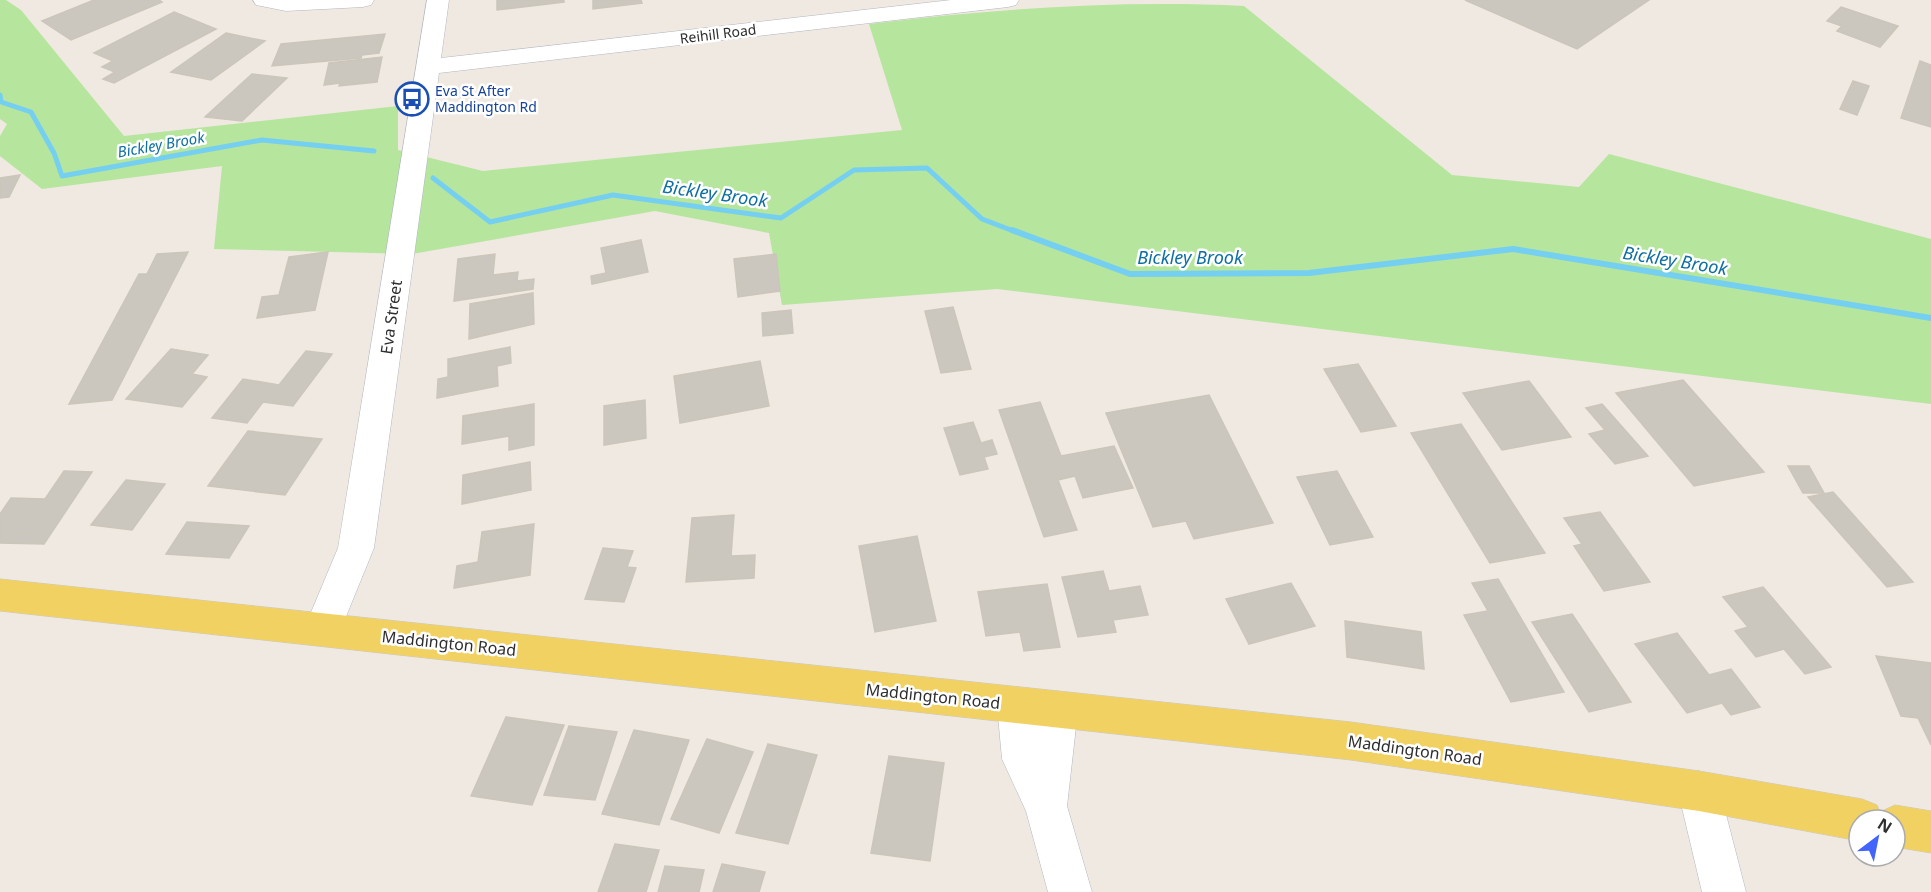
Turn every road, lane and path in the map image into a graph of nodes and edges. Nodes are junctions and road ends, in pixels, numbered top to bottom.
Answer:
1 (264, 0) edge
2 (363, 0) edge
3 (438, 0) edge
4 (1008, 0) edge
5 (428, 67) junction
6 (0, 595) edge
7 (323, 629) junction
8 (1017, 705) junction
9 (1058, 709) junction
10 (1699, 791) junction
11 (1046, 806) junction
12 (1847, 817) edge
13 (1907, 828) edge
14 (1931, 832) edge
15 (1070, 892) edge
16 (1724, 892) edge

1 - 2 street
3 - 5 street, Eva Street
4 - 5 street, Reihill Road
5 - 7 street, Eva Street
6 - 7 main road, Maddington Road
7 - 8 main road, Maddington Road
8 - 9 main road, Maddington Road
8 - 11 street
9 - 10 main road, Maddington Road
9 - 11 street
10 - 12 main road, Maddington Road
10 - 16 street
11 - 15 street
13 - 14 main road

